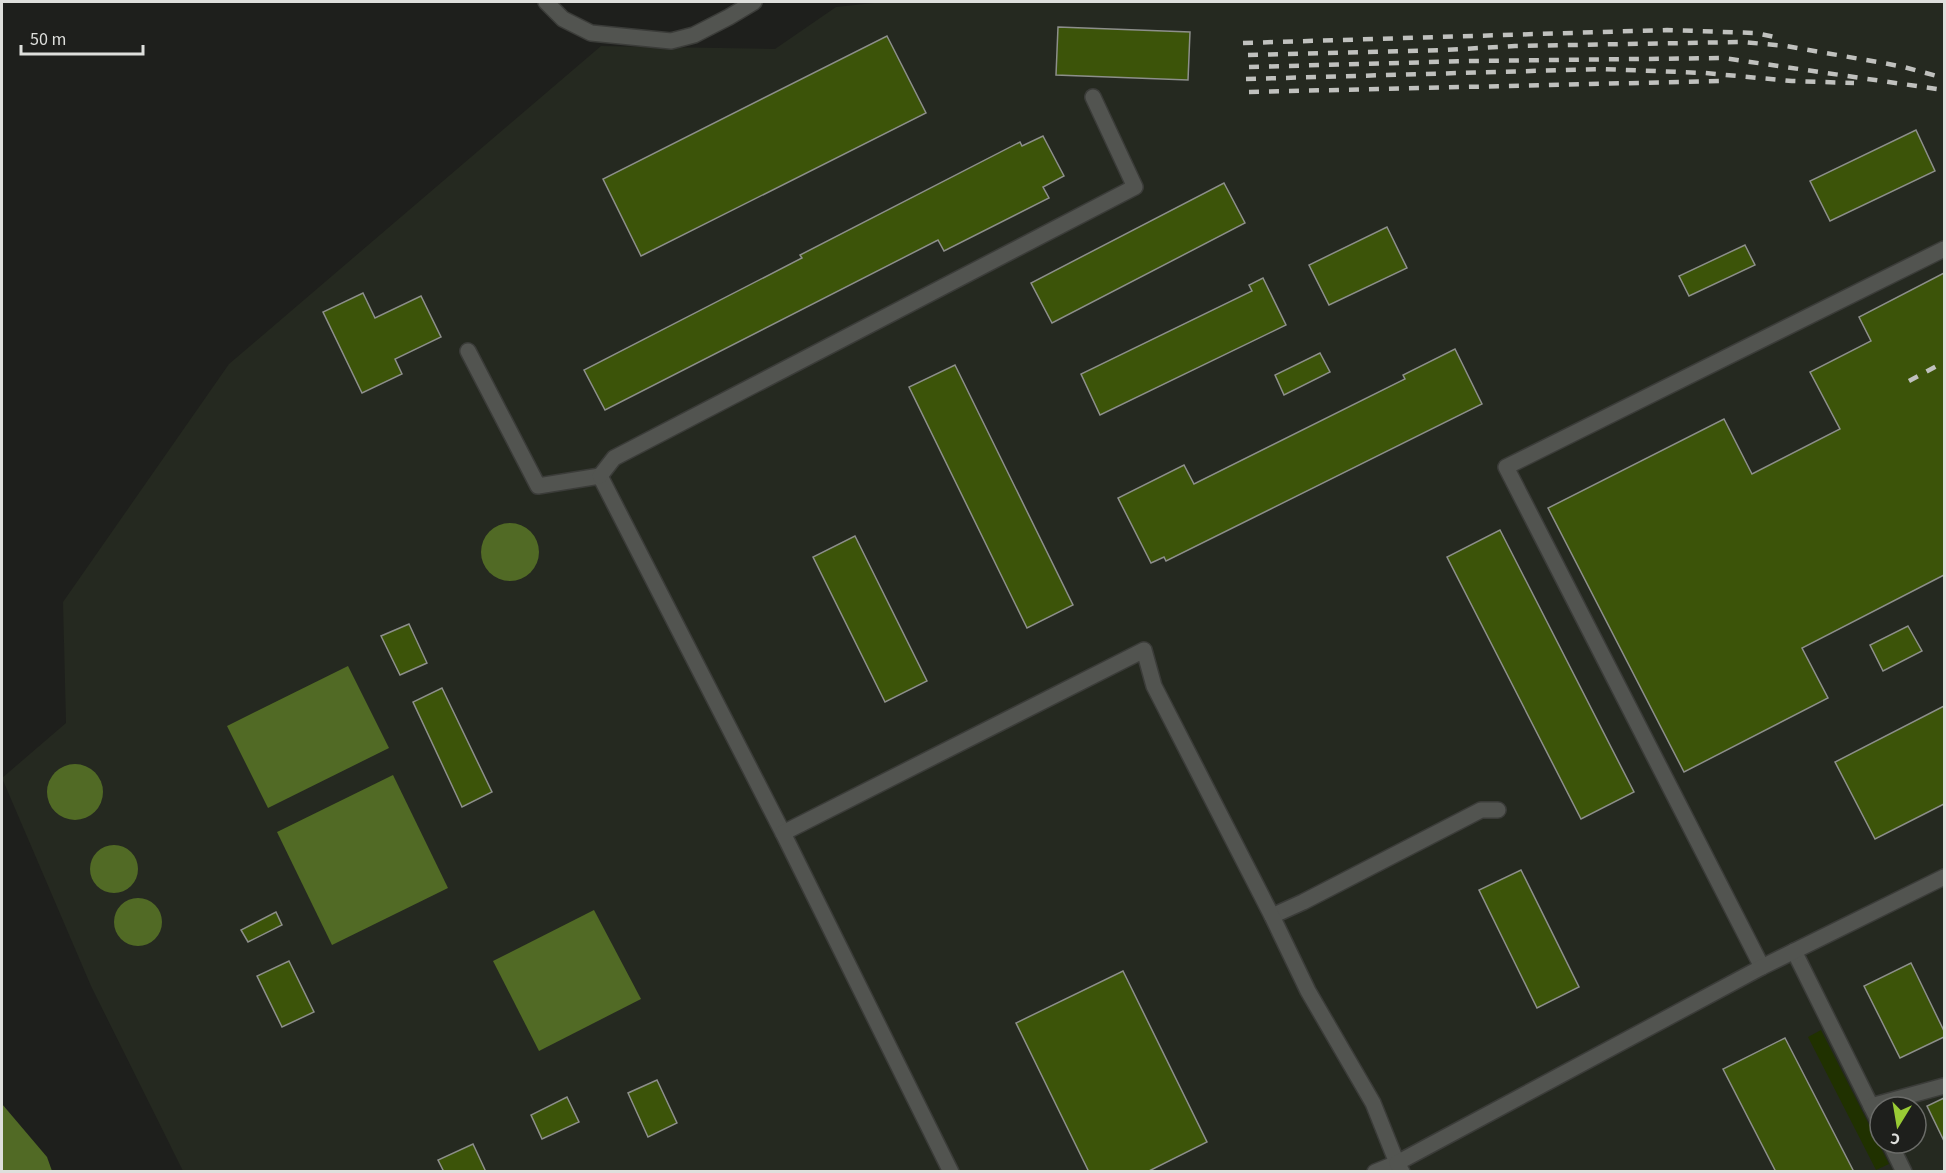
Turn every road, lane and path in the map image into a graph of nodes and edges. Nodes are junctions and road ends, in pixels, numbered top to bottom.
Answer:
1 (546, 2) edge
2 (754, 2) edge
3 (1093, 97) dead end
4 (1944, 249) edge
5 (468, 351) dead end
6 (600, 476) junction
7 (1498, 810) dead end
8 (783, 833) junction
9 (1944, 877) edge
10 (1272, 916) junction
11 (1794, 951) junction
12 (1762, 967) junction
13 (1944, 1086) edge
14 (1911, 1095) edge
15 (1868, 1100) edge
16 (1896, 1155) edge
17 (1400, 1167) edge
18 (951, 1172) edge
19 (1375, 1172) edge
20 (1904, 1172) edge

1 - 2 street
3 - 6 street
4 - 12 street
5 - 6 street
6 - 8 street
7 - 10 street
8 - 10 street
8 - 18 street
9 - 11 street
10 - 17 street
11 - 12 street
11 - 15 street
12 - 17 street
13 - 14 street
16 - 20 street
17 - 19 street

